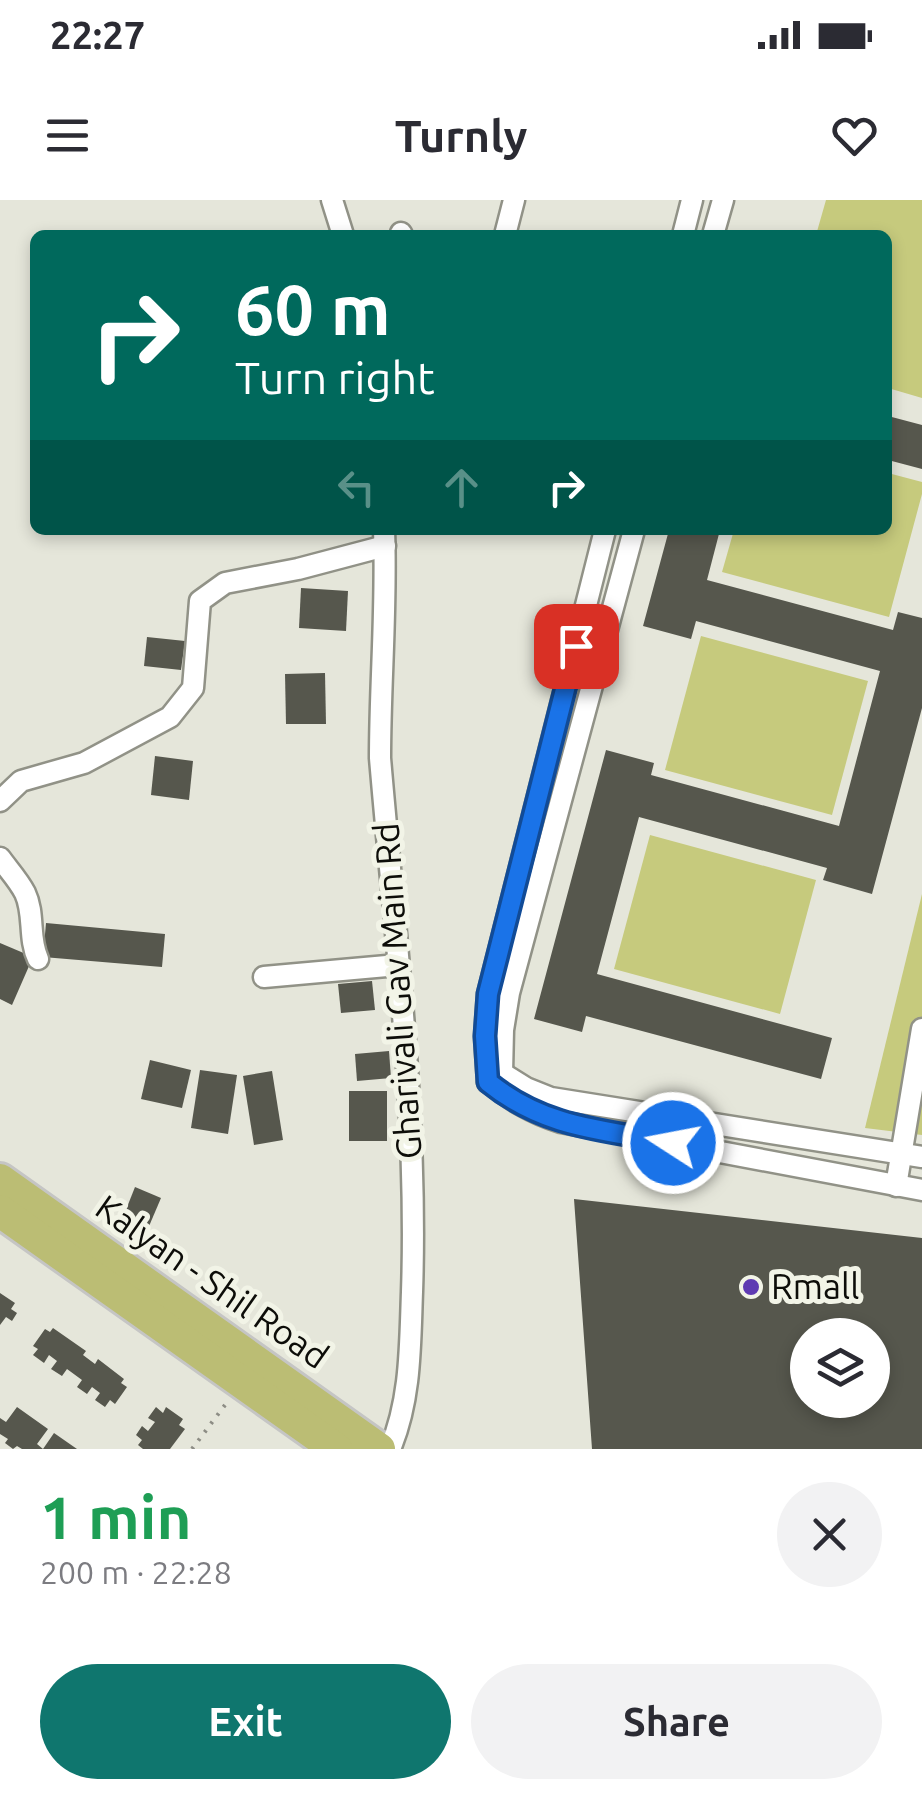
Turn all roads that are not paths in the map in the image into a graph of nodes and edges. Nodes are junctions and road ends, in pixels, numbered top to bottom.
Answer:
1 (332, 200) edge
2 (514, 200) edge
3 (692, 200) edge
4 (723, 200) edge
5 (341, 230) edge
6 (506, 230) edge
7 (684, 230) edge
8 (714, 230) edge
9 (604, 535) edge
10 (633, 535) edge
11 (384, 538) edge
12 (0, 800) edge
13 (0, 858) edge
14 (38, 959) dead end
15 (398, 966) junction
16 (264, 977) dead end
17 (922, 1030) edge
18 (495, 1077) junction
19 (912, 1156) edge
20 (0, 1180) edge
21 (896, 1186) junction
22 (922, 1190) edge
23 (0, 1211) edge
24 (336, 1449) edge
25 (378, 1449) edge
26 (390, 1449) edge

1 - 5 street
2 - 6 street
3 - 7 street
4 - 8 street
9 - 18 street
10 - 18 street
11 - 12 street
11 - 15 street, Gharivali Gav Main Rd
13 - 14 street
15 - 16 street
15 - 26 street, Gharivali Gav Main Rd
17 - 19 street
18 - 19 street
18 - 21 street
19 - 21 street
20 - 25 main road, Kalyan - Shil Road
21 - 22 street
23 - 24 main road, Kalyan - Shil Road

